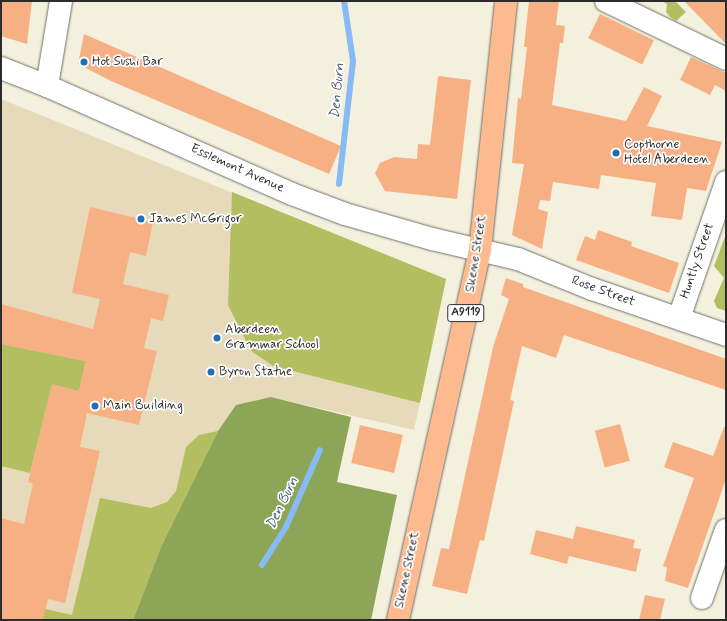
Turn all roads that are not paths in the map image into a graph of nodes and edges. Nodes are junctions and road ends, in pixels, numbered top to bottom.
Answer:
1 (61, 1) edge
2 (506, 1) edge
3 (606, 1) edge
4 (726, 59) edge
5 (1, 68) edge
6 (47, 86) junction
7 (726, 182) edge
8 (480, 250) junction
9 (679, 318) junction
10 (726, 335) edge
11 (726, 530) edge
12 (702, 598) dead end
13 (398, 620) edge

1 - 6 street
2 - 8 main road, Skene Street / A9119
3 - 4 street
5 - 6 street, Esslemont Avenue
6 - 8 street, Esslemont Avenue
7 - 9 street, Huntly Street
8 - 9 street, Rose Street
8 - 13 main road, Skene Street / A9119
9 - 10 street, Rose Street
11 - 12 street

